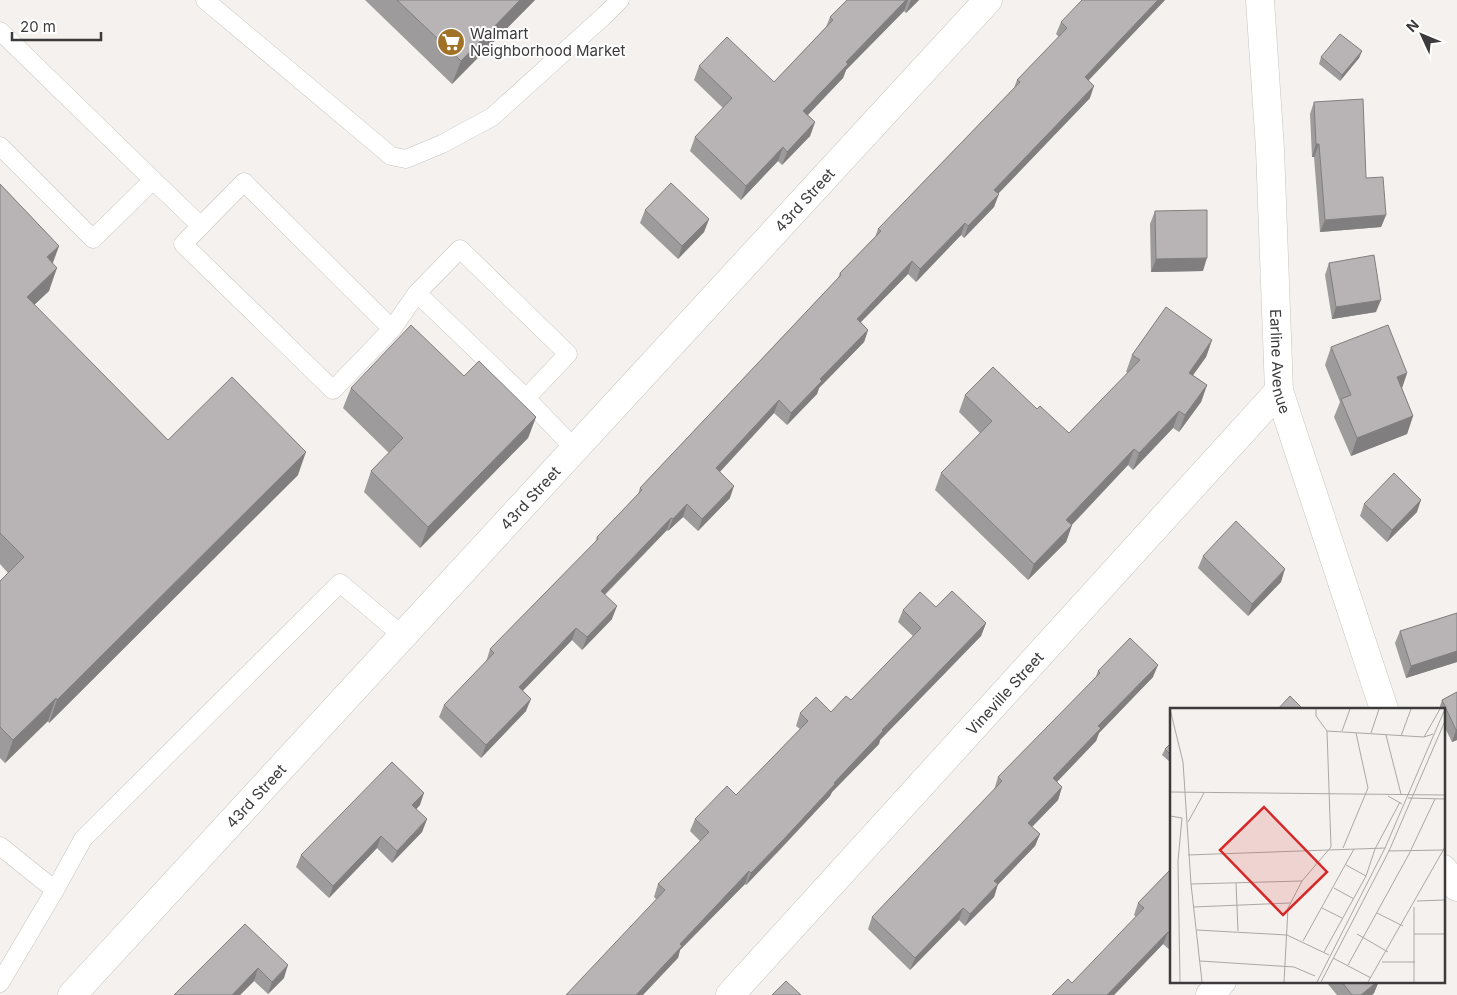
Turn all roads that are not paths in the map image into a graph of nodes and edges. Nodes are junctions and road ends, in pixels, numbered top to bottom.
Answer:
1 (205, 0) edge
2 (620, 0) edge
3 (988, 0) edge
4 (1260, 0) edge
5 (0, 31) edge
6 (0, 146) edge
7 (153, 180) junction
8 (201, 226) junction
9 (417, 293) junction
10 (392, 329) junction
11 (1279, 391) junction
12 (526, 398) junction
13 (575, 449) junction
14 (402, 636) junction
15 (1384, 708) edge
16 (0, 846) edge
17 (1444, 870) edge
18 (1457, 887) edge
19 (55, 890) junction
20 (1221, 982) edge
21 (0, 983) edge
22 (72, 995) edge
23 (730, 995) edge
24 (1210, 995) edge

1 - 2 lane
3 - 13 street, 43rd Street
4 - 11 street, Earline Avenue
5 - 7 lane
6 - 7 lane
7 - 8 lane
8 - 10 lane
8 - 10 lane
9 - 10 lane
9 - 12 lane
9 - 12 lane
11 - 15 street, Earline Avenue
11 - 23 street, Vineville Street
12 - 13 lane
13 - 14 street, 43rd Street
14 - 19 lane
14 - 22 street, 43rd Street
16 - 19 lane
17 - 18 street
19 - 21 lane
20 - 24 street

